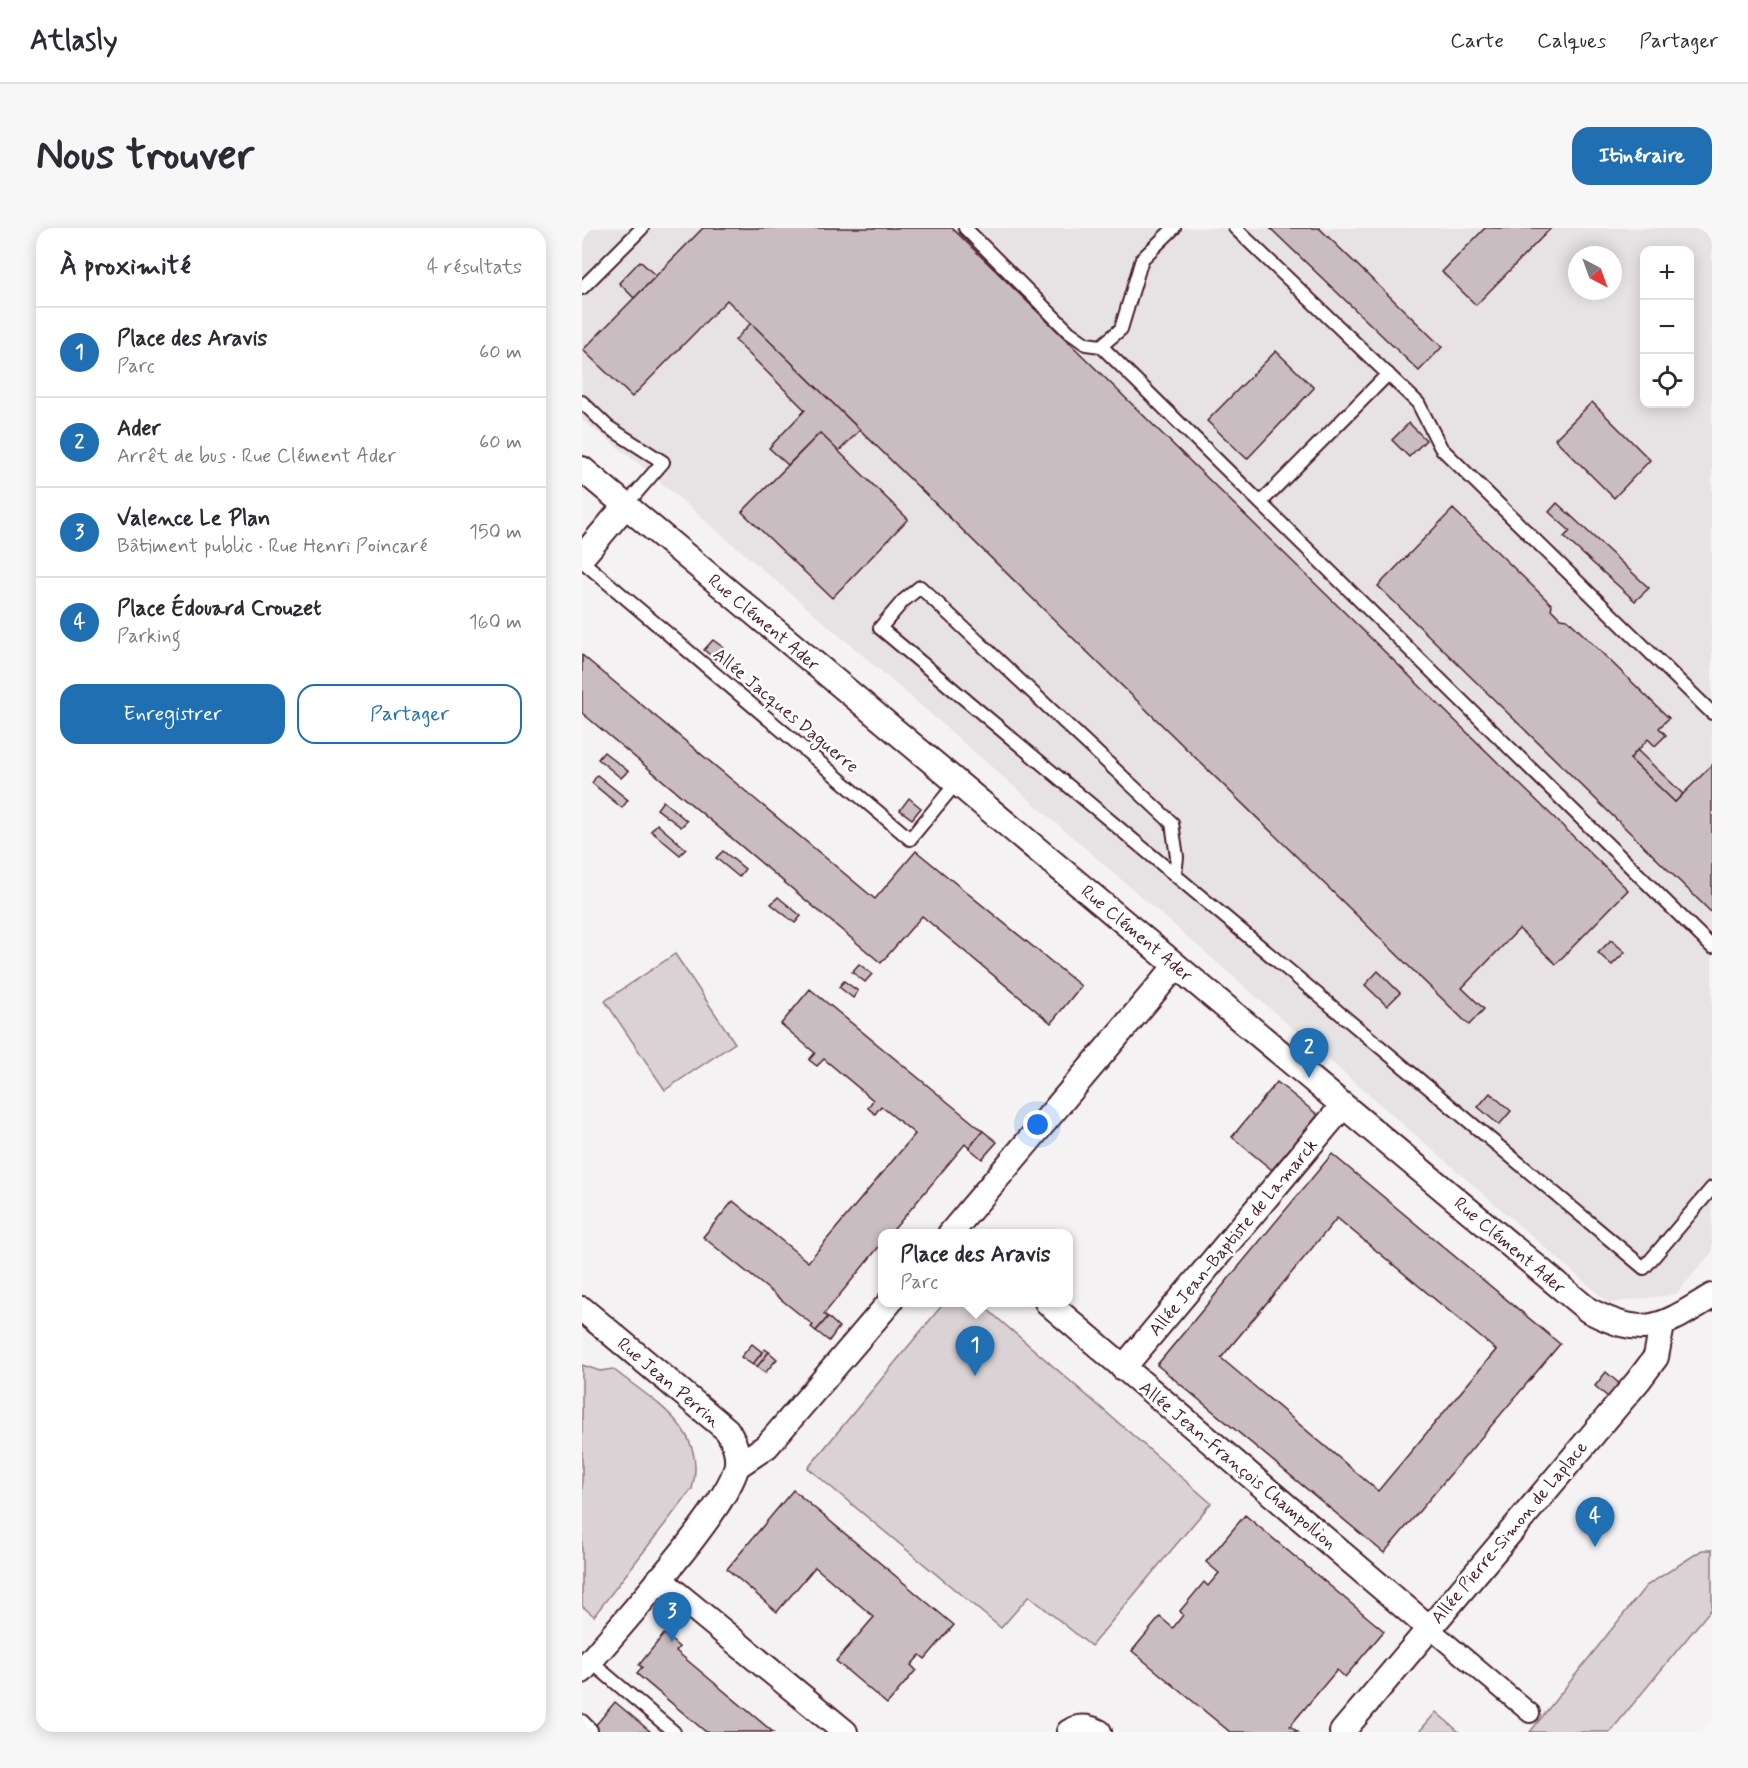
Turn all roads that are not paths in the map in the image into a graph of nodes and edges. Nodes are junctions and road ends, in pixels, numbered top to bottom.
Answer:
1 (642, 228) edge
2 (965, 228) edge
3 (1174, 228) edge
4 (1235, 228) edge
5 (582, 288) edge
6 (1101, 346) junction
7 (1388, 374) junction
8 (582, 402) edge
9 (582, 469) edge
10 (1261, 502) junction
11 (625, 506) junction
12 (582, 559) edge
13 (1712, 713) edge
14 (957, 782) junction
15 (1175, 875) junction
16 (1712, 947) edge
17 (1176, 966) junction
18 (1342, 1107) junction
19 (1712, 1188) edge
20 (960, 1229) edge
21 (1712, 1296) edge
22 (886, 1307) edge
23 (1053, 1307) edge
24 (582, 1309) edge
25 (1662, 1325) junction
26 (1123, 1368) junction
27 (737, 1466) junction
28 (659, 1579) junction
29 (1428, 1627) junction
30 (586, 1666) edge
31 (1530, 1713) dead end
32 (674, 1732) edge
33 (845, 1732) edge
34 (1069, 1732) edge
35 (1099, 1732) edge
36 (1342, 1732) edge

1 - 5 lane
2 - 6 lane
3 - 6 lane
4 - 7 lane
6 - 10 lane
7 - 10 lane
7 - 13 lane
8 - 11 lane
9 - 11 street, Rue Clément Ader
10 - 16 lane
11 - 12 street
11 - 14 street, Rue Clément Ader
12 - 14 lane, Allée Jacques Daguerre
14 - 17 street, Rue Clément Ader
15 - 15 lane
15 - 19 lane
17 - 18 street, Rue Clément Ader
17 - 20 street
18 - 25 street, Rue Clément Ader
18 - 26 street, Allée Jean-Baptiste de Lamarck
21 - 25 street, Rue Clément Ader
22 - 27 street
23 - 26 street, Allée Jean-François Champollion
24 - 27 street, Rue Jean Perrin
25 - 29 street, Allée Pierre-Simon de Laplace
26 - 29 street, Allée Jean-François Champollion
27 - 28 street
28 - 30 street
28 - 33 street
29 - 31 street
29 - 36 street, Allée Pierre-Simon de Laplace
30 - 32 lane
34 - 35 street

